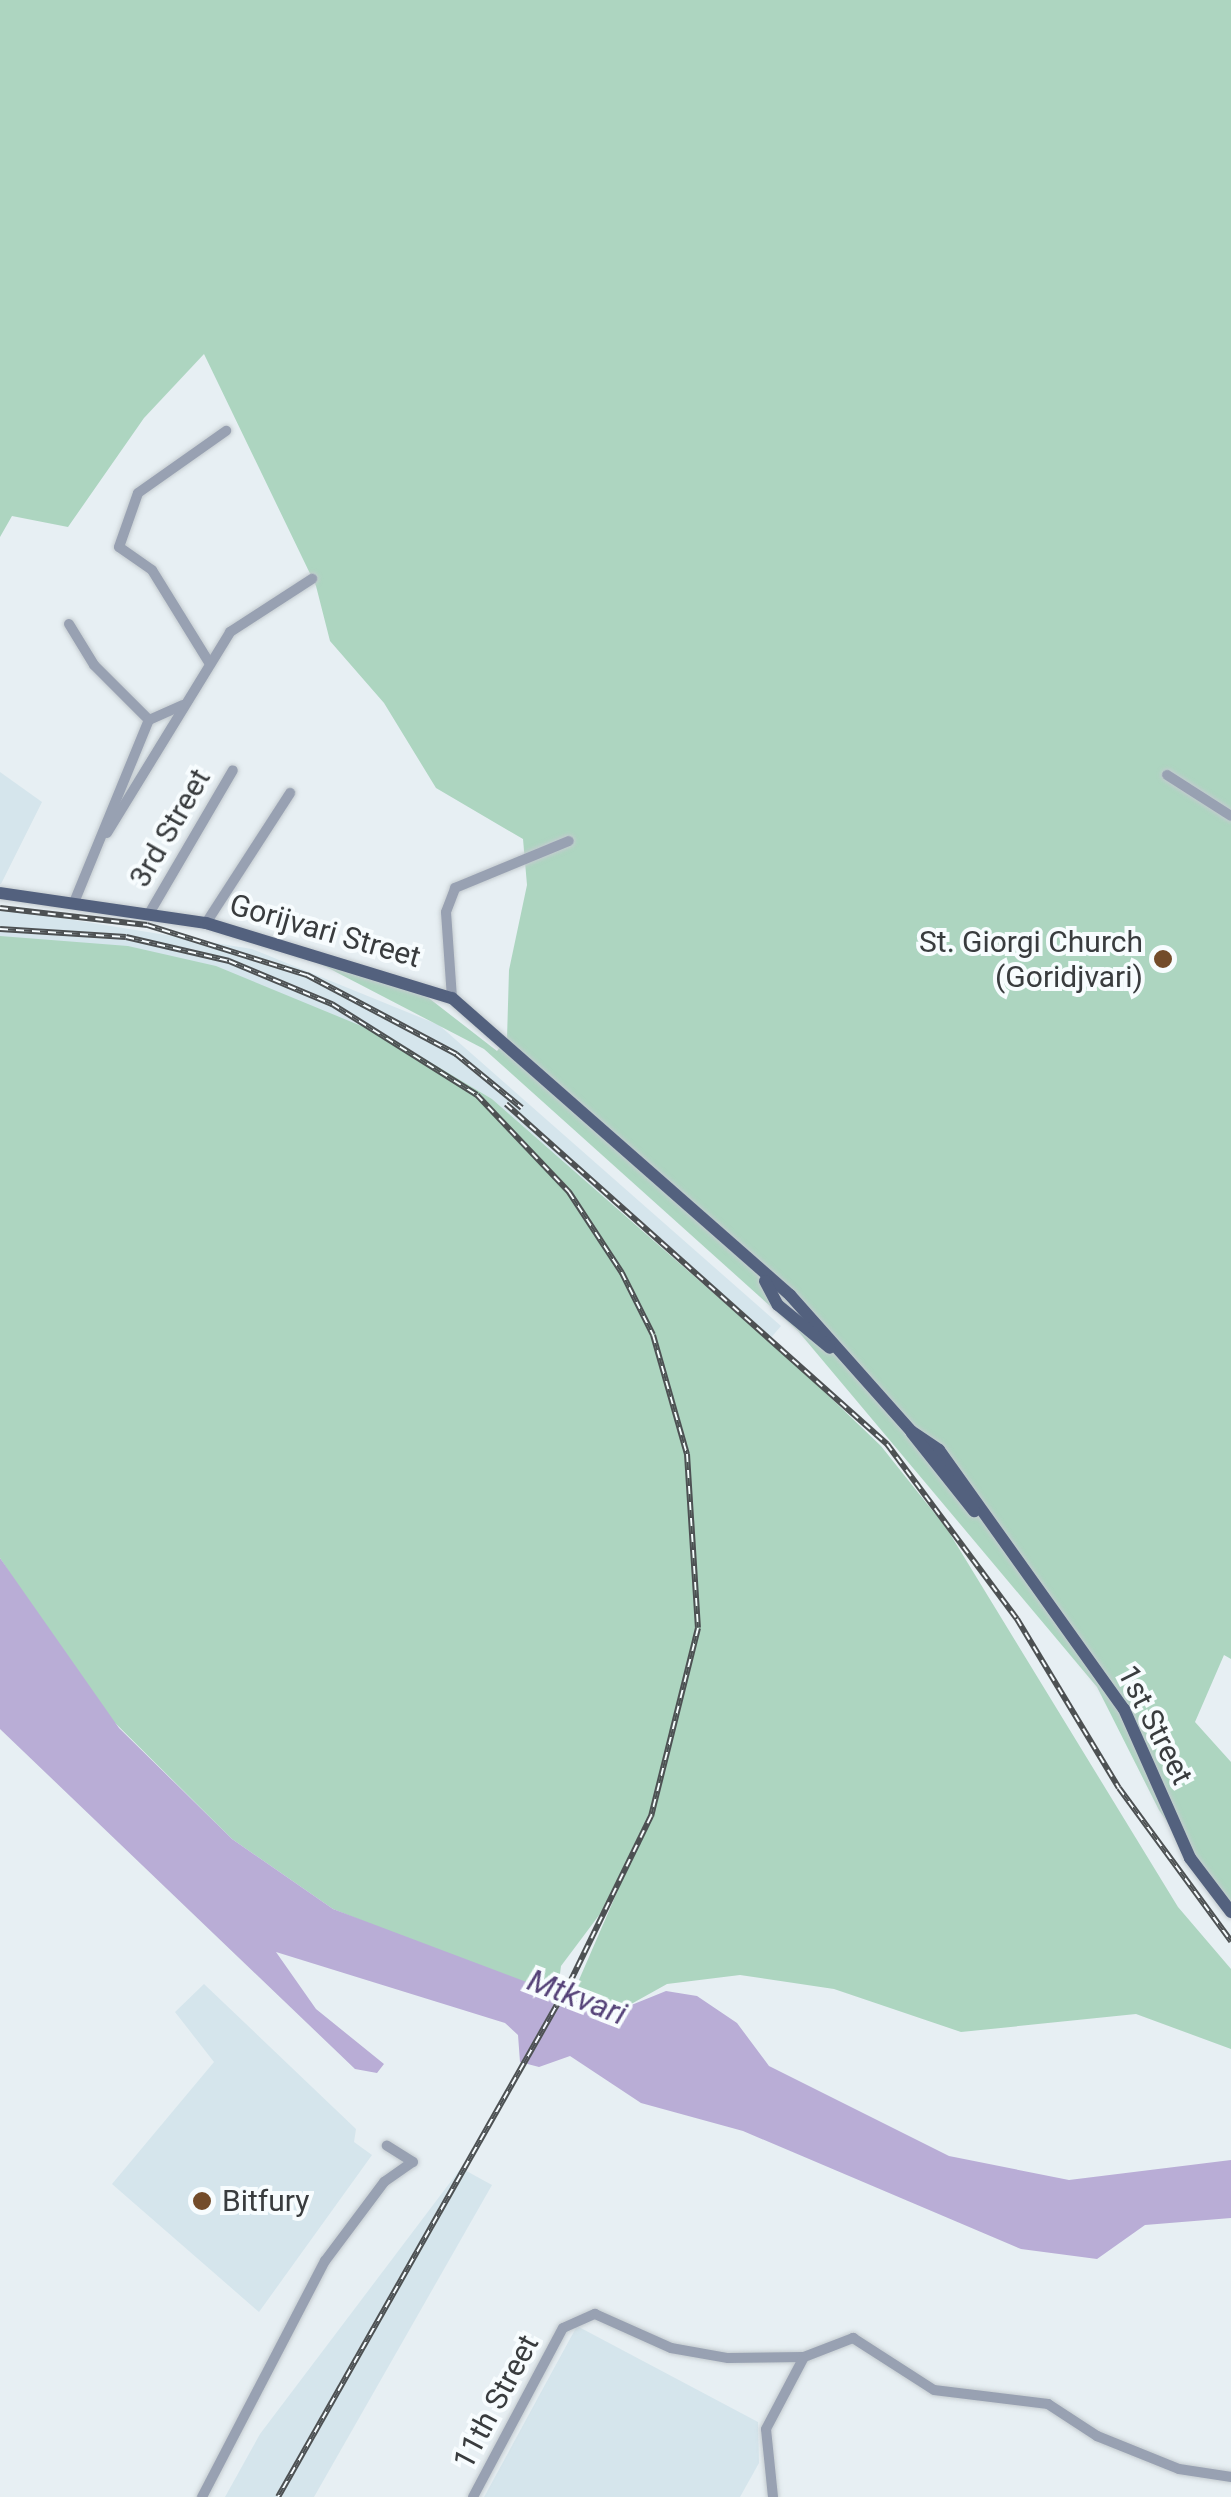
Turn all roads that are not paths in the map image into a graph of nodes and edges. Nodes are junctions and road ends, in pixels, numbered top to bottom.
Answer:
1 (226, 431) dead end
2 (312, 579) dead end
3 (68, 624) dead end
4 (210, 664) junction
5 (183, 705) junction
6 (149, 720) junction
7 (234, 770) dead end
8 (1167, 775) dead end
9 (290, 793) dead end
10 (1231, 816) edge
11 (107, 833) junction
12 (569, 841) dead end
13 (0, 893) edge
14 (75, 900) junction
15 (150, 912) junction
16 (206, 924) junction
17 (452, 998) junction
18 (633, 1160) joint
19 (1231, 1912) edge
20 (387, 2146) dead end
21 (804, 2358) junction
22 (1231, 2477) edge
23 (202, 2497) edge
24 (473, 2497) edge
25 (773, 2497) edge

1 - 4 street
2 - 4 street
3 - 6 street
4 - 5 street
5 - 6 street
5 - 11 street
6 - 11 street
7 - 15 street, 3rd Street
8 - 10 street
9 - 16 street
11 - 14 street
12 - 17 street
13 - 14 main road, Gorijvari Street
14 - 15 main road, Gorijvari Street
15 - 16 main road, Gorijvari Street
16 - 17 main road, Gorijvari Street
17 - 18 main road, Gorijvari Street
18 - 19 main road, 1st Street
20 - 23 street
21 - 22 street, 11th Street
21 - 24 street, 11th Street
21 - 25 street

